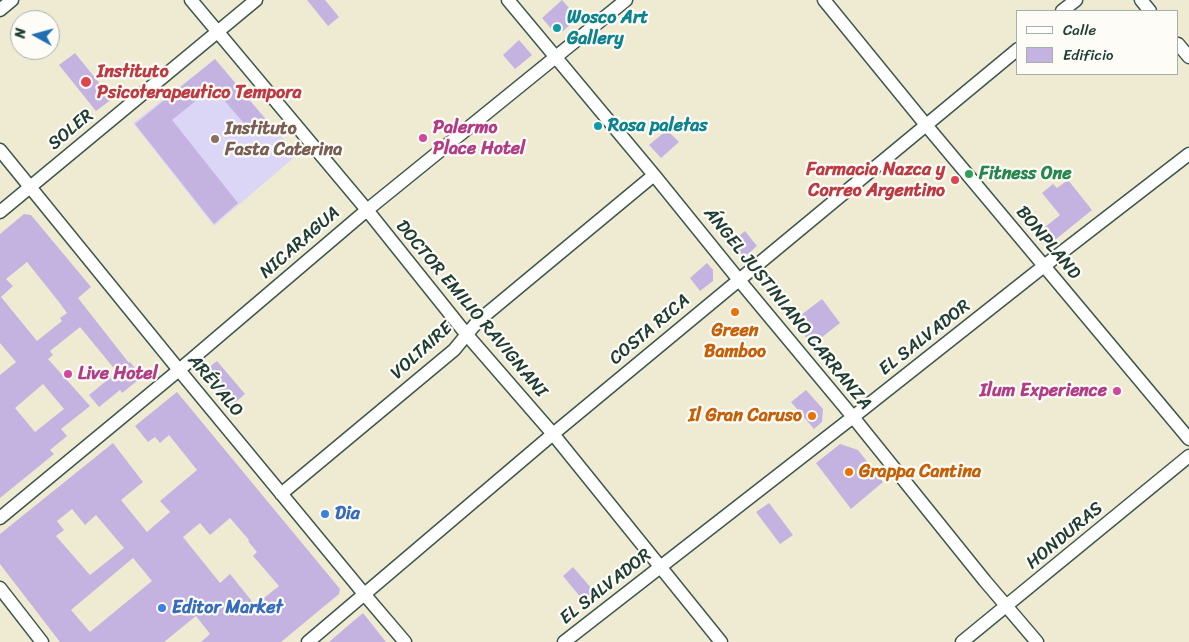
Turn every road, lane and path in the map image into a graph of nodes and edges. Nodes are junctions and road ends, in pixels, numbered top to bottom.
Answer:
1 (12, 0) edge
2 (192, 0) edge
3 (256, 0) edge
4 (508, 0) edge
5 (626, 0) edge
6 (824, 0) edge
7 (1076, 0) edge
8 (1141, 0) edge
9 (0, 10) edge
10 (1063, 10) edge
11 (1149, 10) edge
12 (217, 32) junction
13 (1179, 45) edge
14 (1016, 51) edge
15 (1189, 57) edge
16 (555, 58) junction
17 (926, 125) junction
18 (0, 150) edge
19 (1189, 154) edge
20 (654, 175) junction
21 (30, 187) junction
22 (366, 210) junction
23 (0, 212) edge
24 (1044, 266) junction
25 (739, 280) junction
26 (467, 335) junction
27 (179, 370) junction
28 (853, 417) junction
29 (552, 434) junction
30 (1189, 439) edge
31 (1189, 456) edge
32 (281, 494) junction
33 (0, 518) edge
34 (660, 567) junction
35 (0, 588) edge
36 (365, 595) junction
37 (1007, 606) junction
38 (42, 642) edge
39 (308, 642) edge
40 (405, 642) edge
41 (564, 642) edge
42 (721, 642) edge
43 (962, 642) edge
44 (1037, 642) edge

1 - 9 street
2 - 12 street, DOCTOR EMILIO RAVIGNANI
3 - 12 street, SOLER
4 - 16 street, ÁNGEL JUSTINIANO CARRANZA
5 - 16 street, NICARAGUA
6 - 17 street, BONPLAND
7 - 10 street
8 - 11 street
12 - 21 street, SOLER
12 - 22 street, DOCTOR EMILIO RAVIGNANI
13 - 15 street
14 - 17 street, COSTA RICA
16 - 20 street, ÁNGEL JUSTINIANO CARRANZA
16 - 22 street, NICARAGUA
17 - 24 street, BONPLAND
17 - 25 street, COSTA RICA
18 - 21 street, ARÉVALO
19 - 24 street, EL SALVADOR
20 - 25 street, ÁNGEL JUSTINIANO CARRANZA
20 - 26 street, VOLTAIRE
21 - 23 street, SOLER
21 - 27 street, ARÉVALO
22 - 26 street, DOCTOR EMILIO RAVIGNANI
22 - 27 street, NICARAGUA
24 - 28 street, EL SALVADOR
24 - 30 street, BONPLAND
25 - 28 street, ÁNGEL JUSTINIANO CARRANZA
25 - 29 street, COSTA RICA
26 - 29 street, DOCTOR EMILIO RAVIGNANI
26 - 32 street, VOLTAIRE
27 - 32 street, ARÉVALO
27 - 33 street, NICARAGUA
28 - 34 street, EL SALVADOR
28 - 37 street, ÁNGEL JUSTINIANO CARRANZA
29 - 34 street, DOCTOR EMILIO RAVIGNANI
29 - 36 street, COSTA RICA
31 - 37 street, HONDURAS
32 - 36 street, ARÉVALO
34 - 41 street, EL SALVADOR
34 - 42 street, DOCTOR EMILIO RAVIGNANI
35 - 38 street
36 - 39 street, COSTA RICA
36 - 40 street, ARÉVALO
37 - 43 street, HONDURAS
37 - 44 street, ÁNGEL JUSTINIANO CARRANZA

